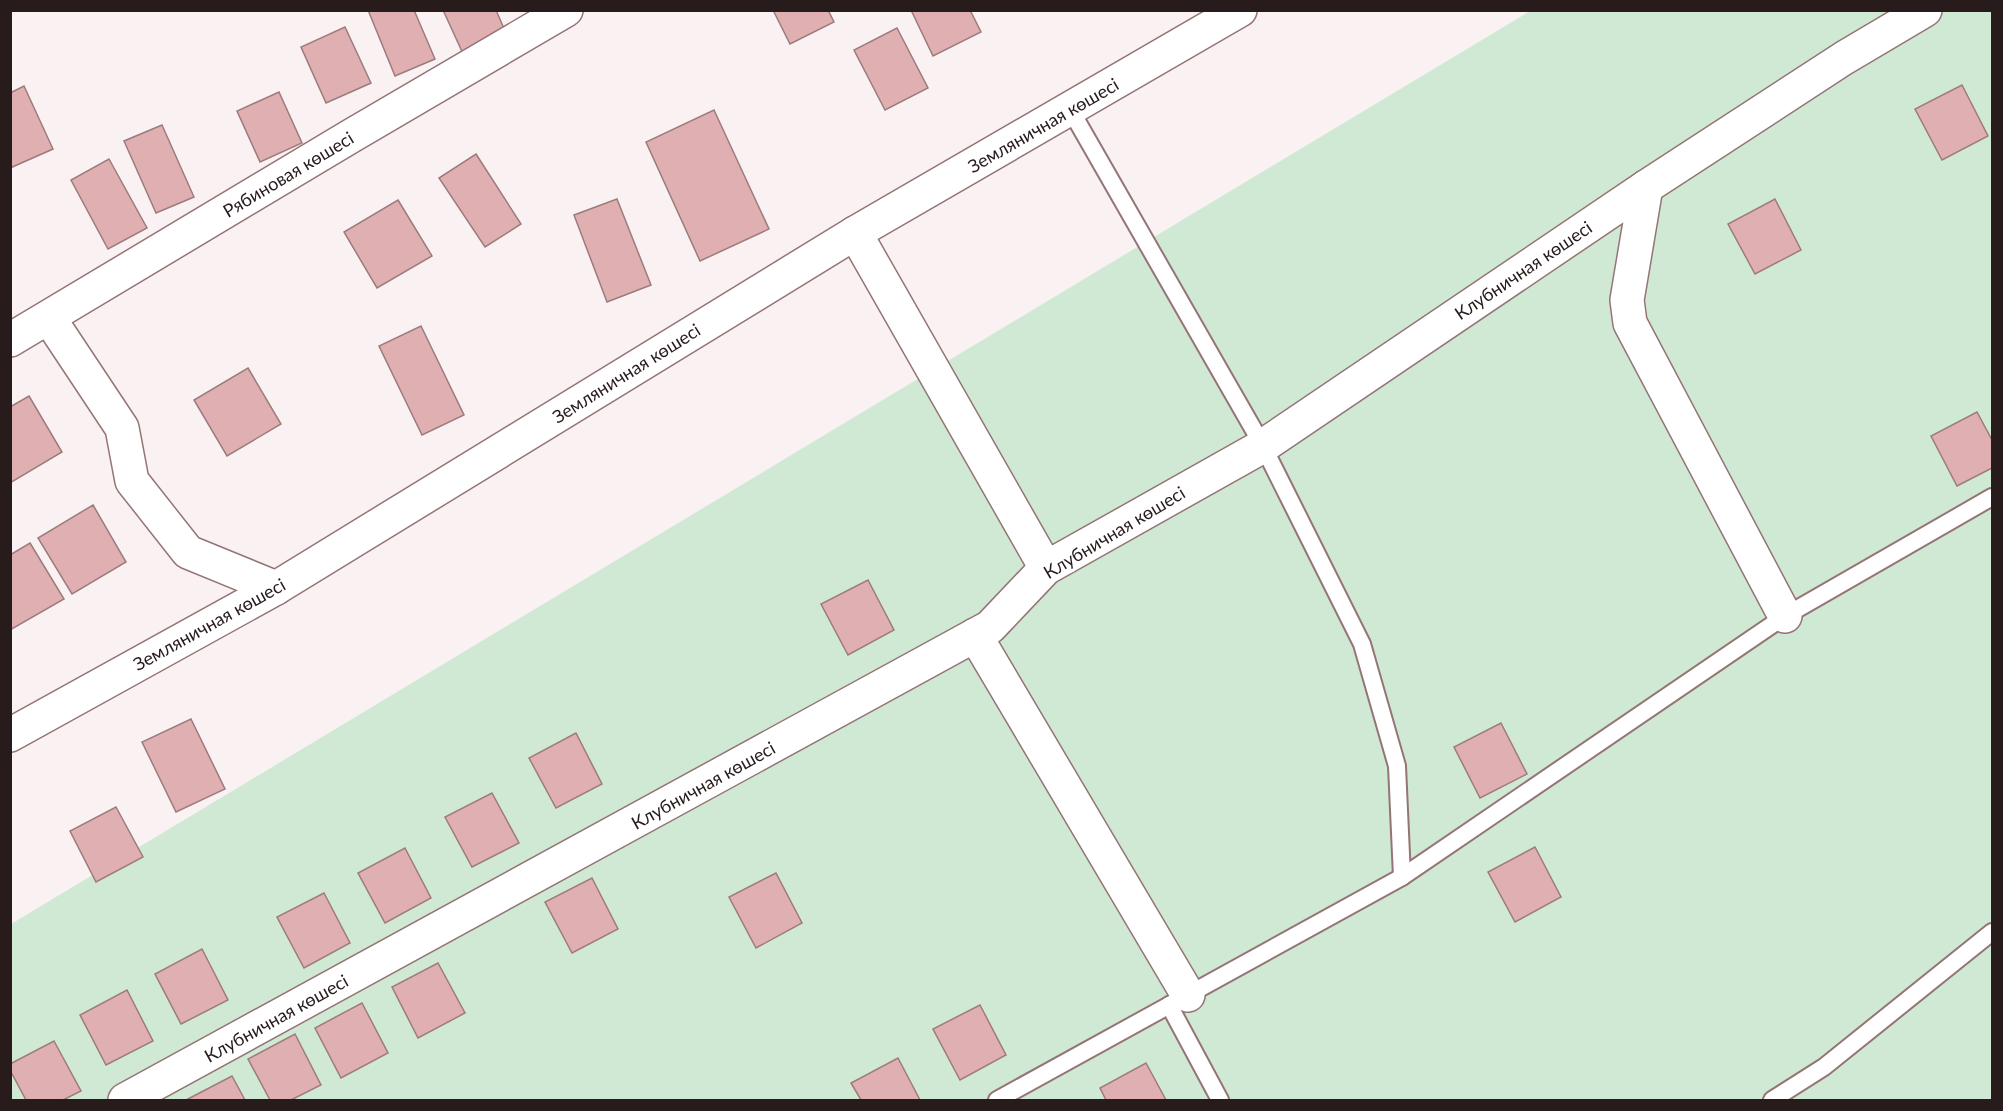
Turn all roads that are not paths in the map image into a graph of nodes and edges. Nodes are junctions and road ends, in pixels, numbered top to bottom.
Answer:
1 (566, 10) edge
2 (1240, 10) edge
3 (1925, 10) edge
4 (1071, 109) junction
5 (1646, 187) junction
6 (855, 233) junction
7 (49, 318) junction
8 (10, 340) edge
9 (1263, 446) junction
10 (1992, 497) edge
11 (1046, 568) junction
12 (276, 588) junction
13 (1785, 616) junction
14 (975, 636) junction
15 (10, 735) edge
16 (1402, 877) junction
17 (1992, 932) edge
18 (1179, 1000) junction
19 (125, 1101) edge
20 (997, 1101) edge
21 (1220, 1101) edge
22 (1772, 1101) edge

1 - 7 street, Рябиновая көшесі
2 - 4 street, Земляничная көшесі
3 - 5 street, Клубничная көшесі
4 - 6 street, Земляничная көшесі
4 - 9 lane
5 - 9 street, Клубничная көшесі
5 - 13 street
6 - 11 street
6 - 12 street, Земляничная көшесі
7 - 8 street, Рябиновая көшесі
7 - 12 street
9 - 11 street, Клубничная көшесі
9 - 16 lane
10 - 13 lane
11 - 14 street, Клубничная көшесі
12 - 15 street, Земляничная көшесі
13 - 16 lane
14 - 18 street
14 - 19 street, Клубничная көшесі
16 - 18 lane
17 - 22 lane
18 - 20 lane
18 - 21 lane

